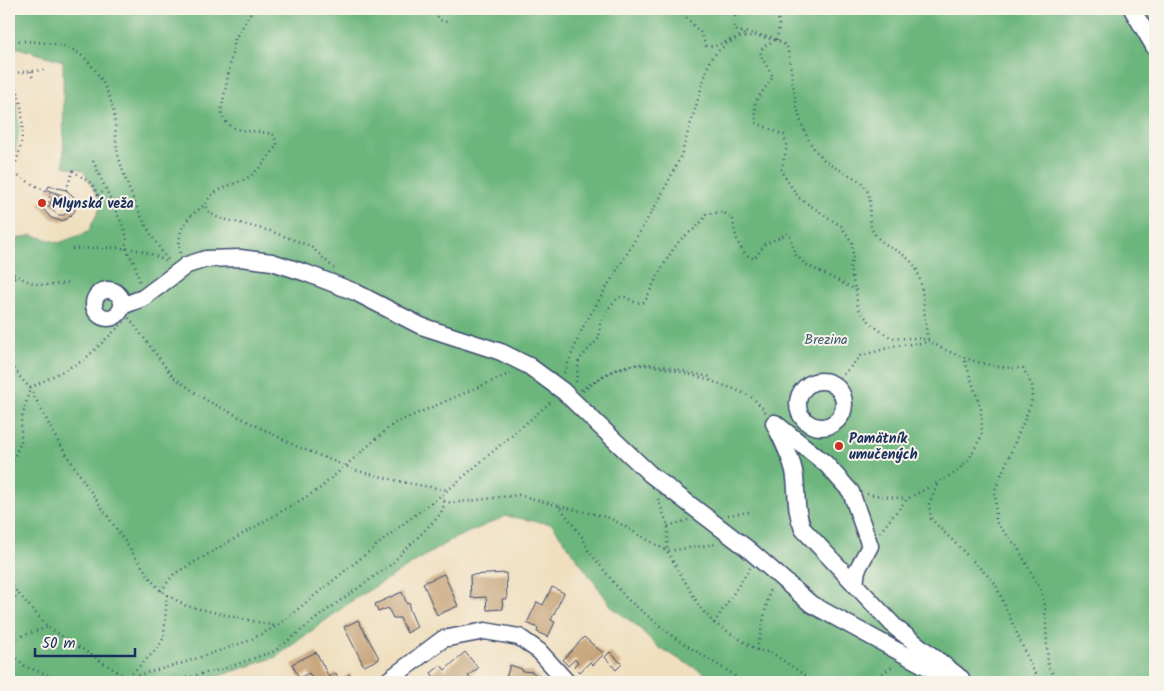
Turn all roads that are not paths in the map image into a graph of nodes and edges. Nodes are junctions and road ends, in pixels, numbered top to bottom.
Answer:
1 (1132, 9) edge
2 (1155, 48) edge
3 (125, 312) road end
4 (812, 425) junction
5 (813, 453) junction
6 (855, 585) junction
7 (965, 680) edge
8 (386, 682) edge
9 (567, 682) edge

1 - 2 street
3 - 7 street
4 - 4 street
4 - 5 street
5 - 6 street
5 - 6 street
6 - 7 street
8 - 9 street

